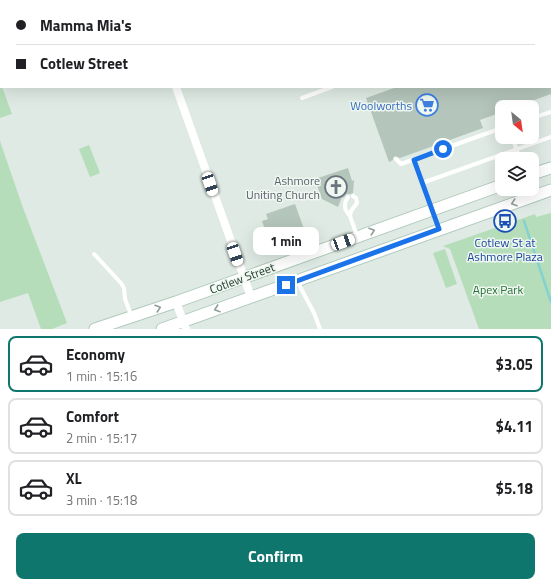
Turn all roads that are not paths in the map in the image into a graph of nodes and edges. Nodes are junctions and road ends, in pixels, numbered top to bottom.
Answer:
1 (176, 88) edge
2 (329, 88) edge
3 (302, 98) dead end
4 (551, 112) edge
5 (539, 116) edge
6 (495, 131) edge
7 (551, 137) edge
8 (515, 144) edge
9 (517, 149) junction
10 (518, 152) edge
11 (396, 159) dead end
12 (414, 160) junction
13 (551, 168) edge
14 (539, 172) edge
15 (422, 183) junction
16 (495, 188) edge
17 (551, 190) edge
18 (432, 210) junction
19 (350, 216) junction
20 (439, 229) junction
21 (357, 237) junction
22 (94, 254) dead end
23 (243, 278) junction
24 (297, 281) junction
25 (251, 297) junction
26 (176, 302) junction
27 (131, 317) junction
28 (185, 325) edge
29 (95, 329) edge
30 (162, 329) edge
31 (320, 329) edge

1 - 23 street
2 - 3 lane
4 - 5 lane
6 - 12 lane
7 - 9 lane
8 - 9 lane
9 - 10 lane
9 - 15 lane
11 - 12 lane
12 - 15 lane
13 - 14 main road
15 - 18 lane
16 - 18 main road, Cotlew Street
17 -> 20 main road, Cotlew Street
18 - 20 lane
21 -> 18 main road, Cotlew Street
19 - 19 lane
19 - 21 lane
20 - 24 main road, Cotlew Street
21 - 23 main road, Cotlew Street
22 - 27 lane
23 - 25 street
23 - 26 main road, Cotlew Street
24 - 25 main road, Cotlew Street
24 - 31 lane
25 -> 28 main road, Cotlew Street
27 -> 26 main road, Cotlew Street
26 - 28 street
27 - 29 main road, Cotlew Street
28 - 30 main road, Cotlew Street

